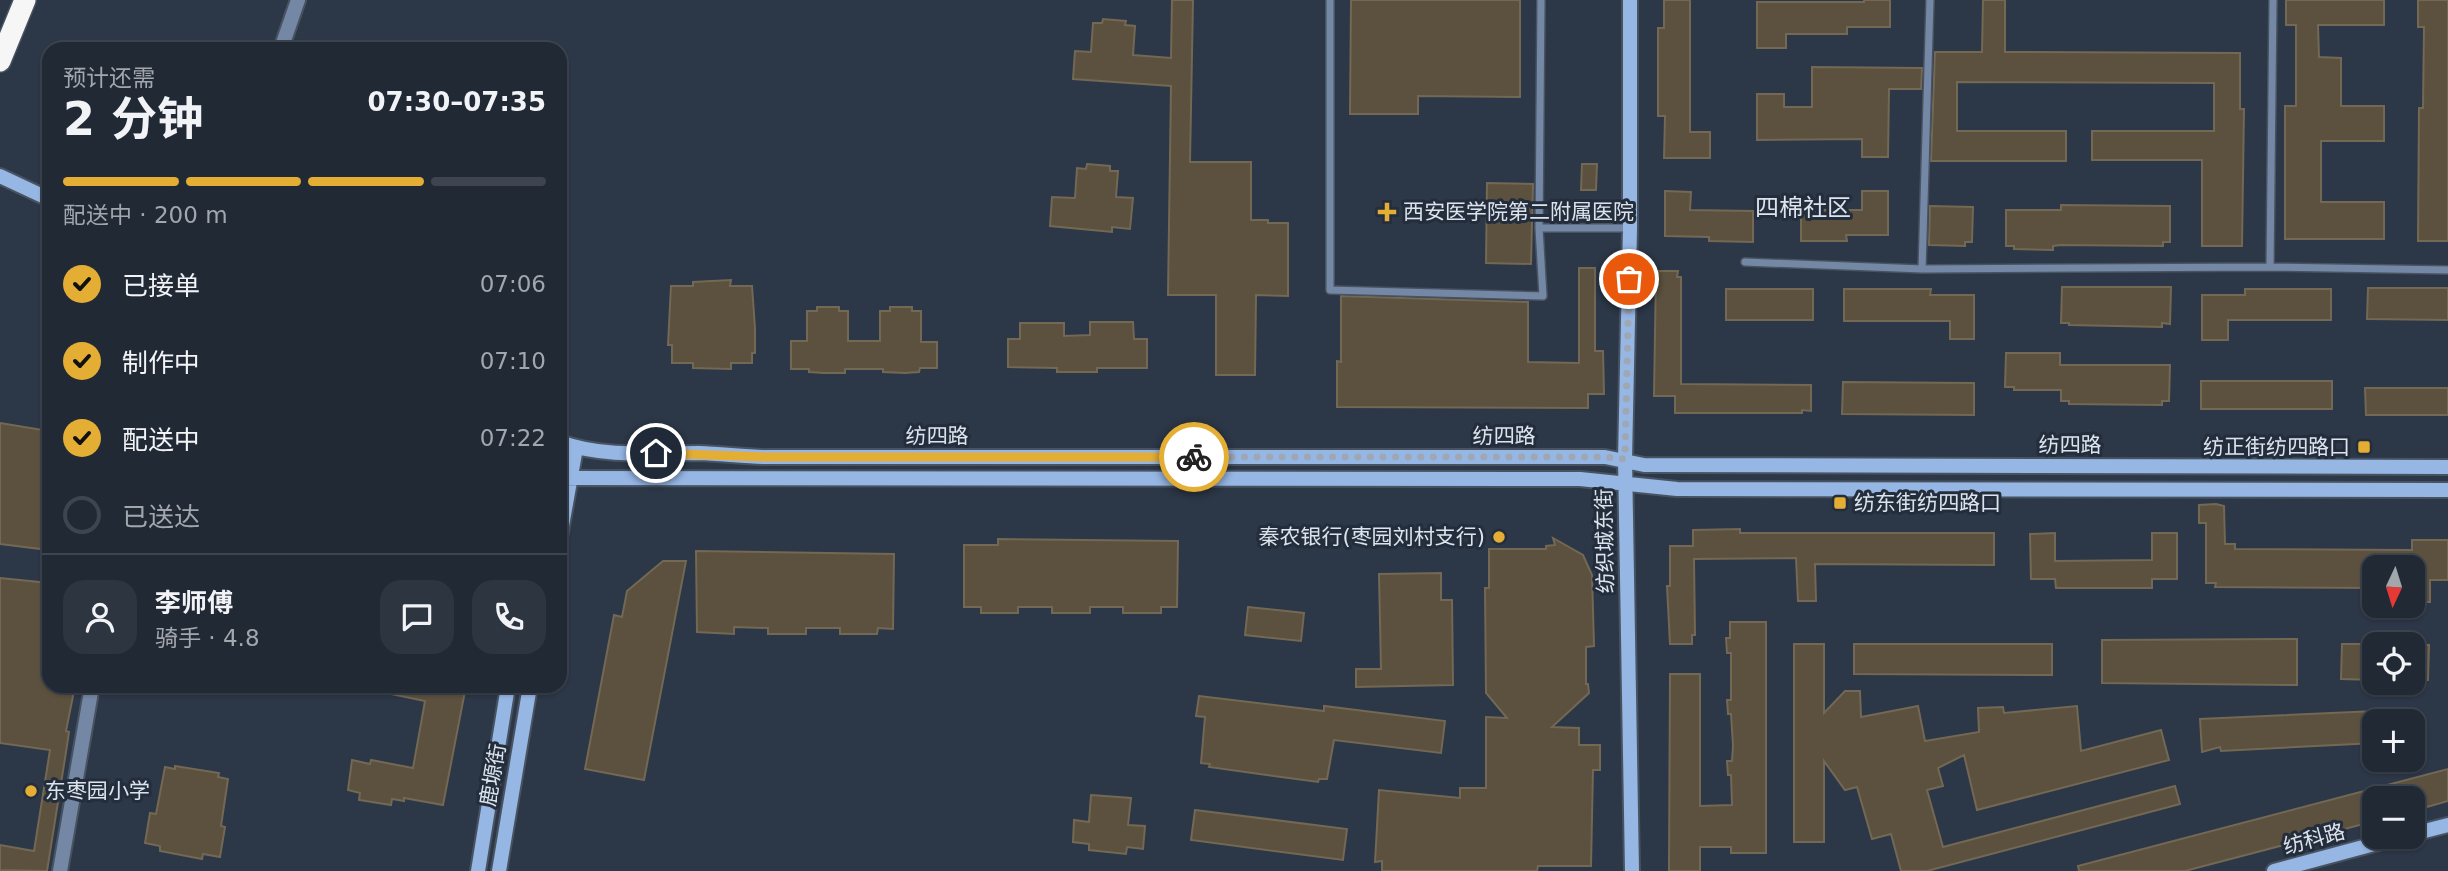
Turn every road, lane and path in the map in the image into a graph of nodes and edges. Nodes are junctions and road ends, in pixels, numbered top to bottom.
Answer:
1 (25, 0) edge
2 (298, 0) edge
3 (1330, 0) edge
4 (1541, 0) edge
5 (1630, 0) edge
6 (1930, 0) edge
7 (2273, 0) edge
8 (283, 42) edge
9 (0, 61) edge
10 (0, 176) edge
11 (42, 196) edge
12 (1539, 228) junction
13 (1630, 228) junction
14 (1745, 262) dead end
15 (2270, 267) junction
16 (1922, 269) junction
17 (2448, 270) edge
18 (567, 445) edge
19 (576, 448) junction
20 (1625, 459) junction
21 (2448, 467) edge
22 (567, 473) edge
23 (567, 479) edge
24 (1625, 484) junction
25 (2448, 490) edge
26 (92, 693) edge
27 (507, 693) edge
28 (529, 693) edge
29 (2448, 825) edge
30 (2425, 831) edge
31 (2362, 847) edge
32 (60, 871) edge
33 (478, 871) edge
34 (499, 871) edge
35 (1632, 871) edge
36 (2274, 871) edge

1 - 9 highway
2 - 8 street
3 - 12 lane
4 - 12 lane
5 - 13 street, 纺织城东街
6 - 16 lane
7 - 15 lane
10 - 11 street
12 - 13 lane
13 - 20 street, 纺织城东街
14 - 16 lane
15 - 16 lane
15 - 17 lane
18 - 19 street, 纺四路
19 - 20 street, 纺四路
19 - 22 street
20 - 21 street, 纺四路
20 - 24 street, 纺织城东街
23 - 24 street, 纺四路
24 - 25 street, 纺四路
24 - 35 street, 纺织城东街
26 - 32 street
27 - 33 street, 鹿塬街
28 - 34 street, 鹿塬街
29 - 30 street
31 - 36 street, 纺科路

